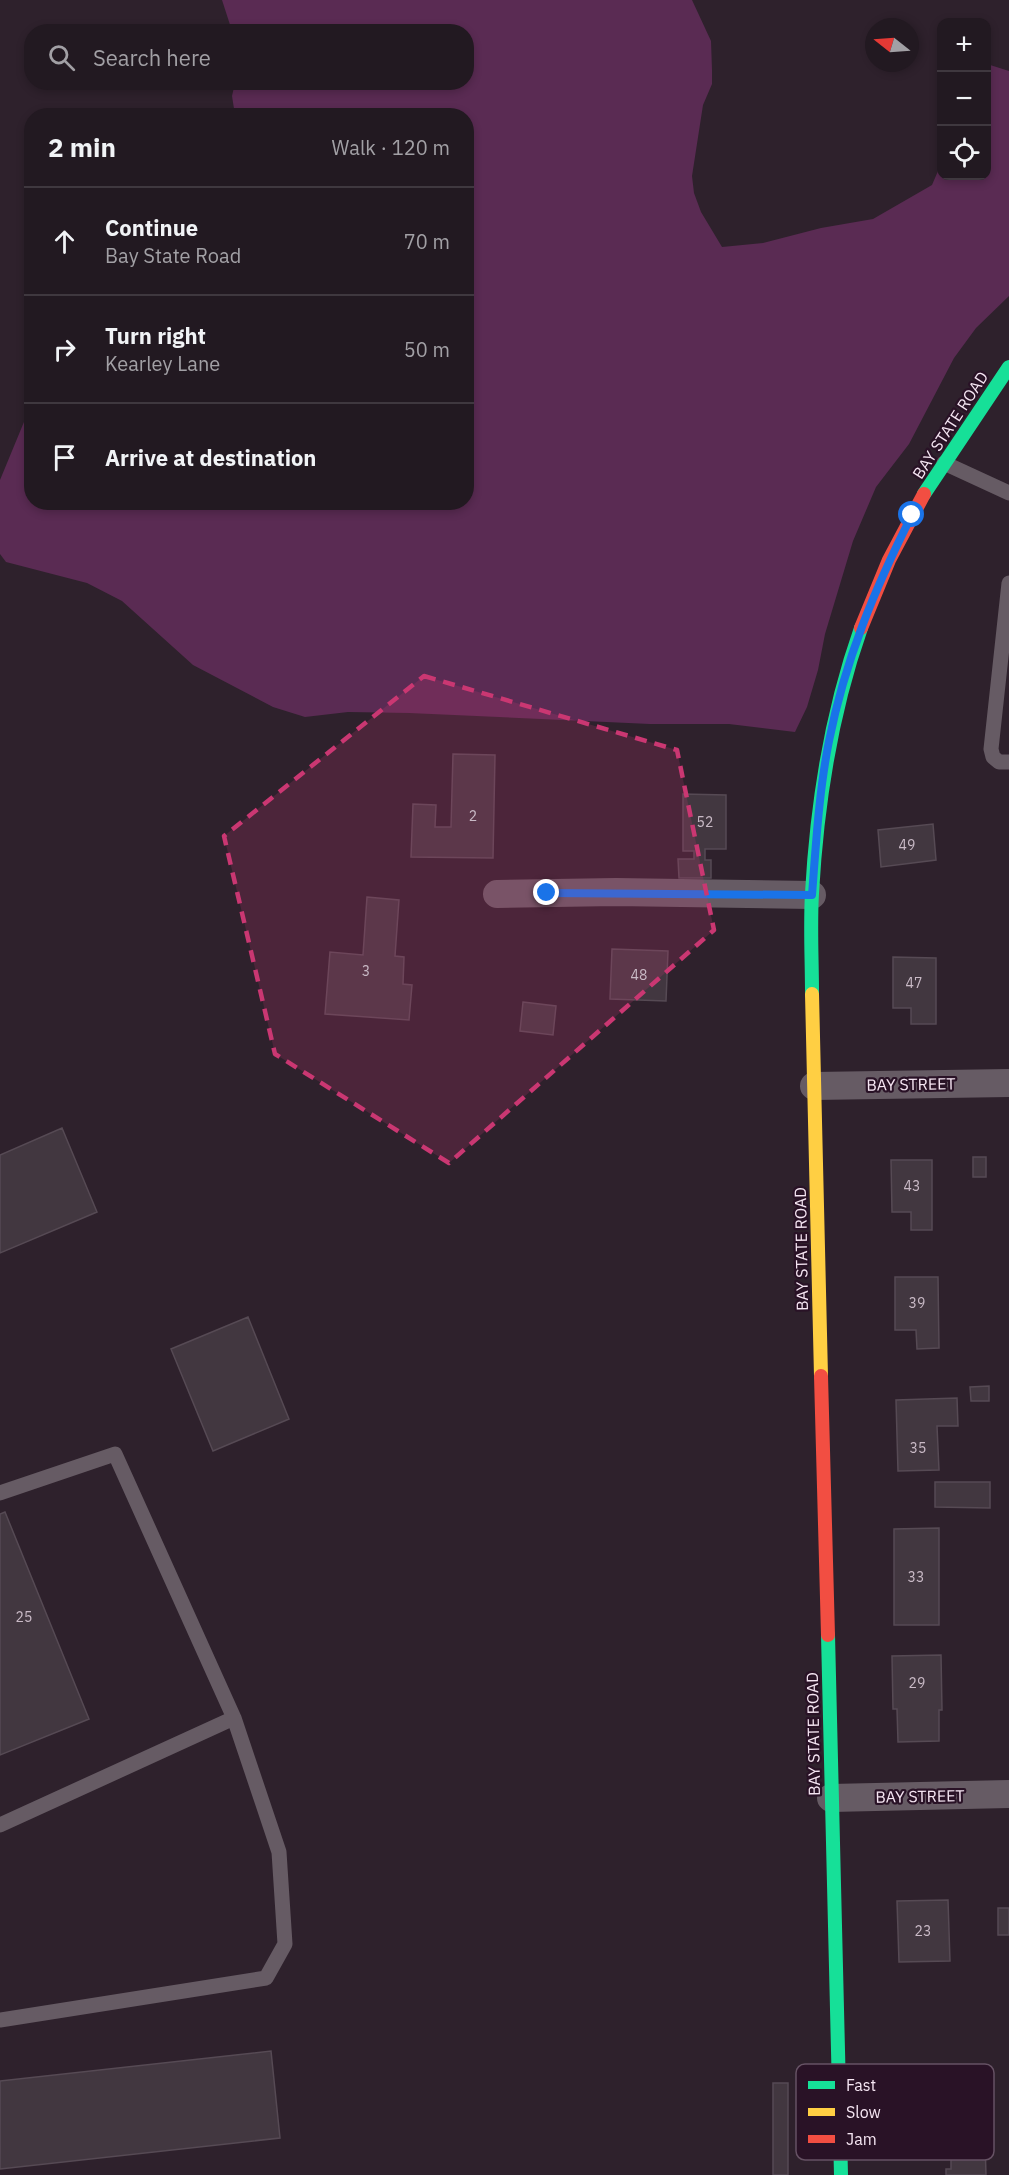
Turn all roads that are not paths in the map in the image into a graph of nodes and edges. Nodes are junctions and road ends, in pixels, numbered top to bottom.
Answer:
1 (1009, 367) edge
2 (944, 463) junction
3 (1009, 494) edge
4 (1009, 583) edge
5 (1009, 762) edge
6 (497, 894) dead end
7 (812, 895) junction
8 (1009, 1083) edge
9 (814, 1086) junction
10 (0, 1493) edge
11 (234, 1718) junction
12 (1009, 1794) edge
13 (831, 1798) junction
14 (0, 1825) edge
15 (0, 2020) edge
16 (837, 2064) edge
17 (840, 2160) edge
18 (840, 2175) edge

1 - 2 street, BAY STATE ROAD
2 - 3 lane
2 - 7 street, BAY STATE ROAD
4 - 5 lane
6 - 7 street
7 - 9 street, BAY STATE ROAD
8 - 9 street, BAY STREET
9 - 13 street, BAY STATE ROAD
10 - 11 lane
11 - 14 lane
11 - 15 lane
12 - 13 street, BAY STREET
13 - 16 street, BAY STATE ROAD
17 - 18 street, BAY STATE ROAD

